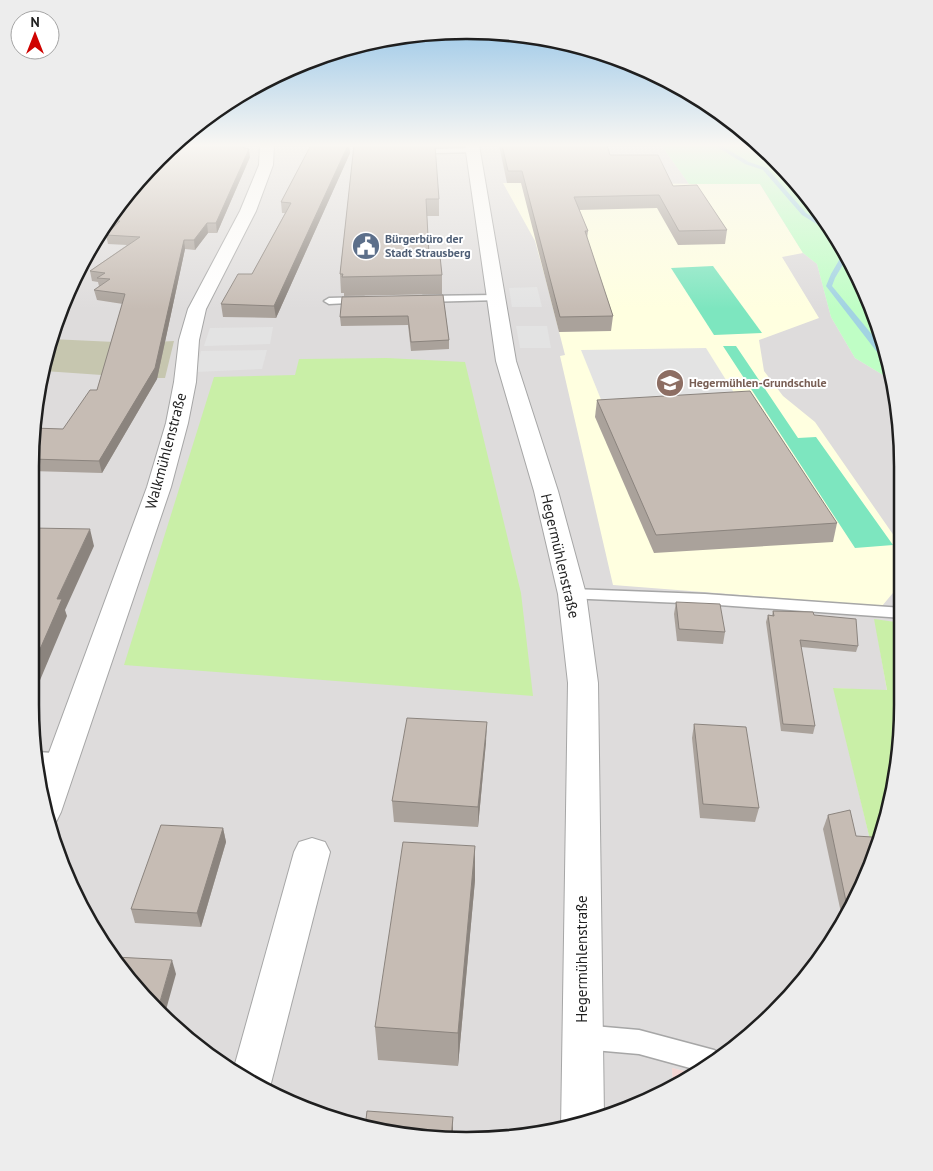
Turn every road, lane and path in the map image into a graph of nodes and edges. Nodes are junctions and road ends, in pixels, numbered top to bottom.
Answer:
1 (252, 200) edge
2 (481, 200) edge
3 (496, 298) junction
4 (414, 299) edge
5 (375, 300) edge
6 (329, 301) dead end
7 (572, 594) junction
8 (894, 612) edge
9 (42, 759) edge
10 (64, 759) junction
11 (49, 798) edge
12 (312, 852) dead end
13 (582, 1037) junction
14 (705, 1060) edge
15 (253, 1075) edge
16 (582, 1117) edge

1 - 10 street, Walkmühlenstraße
2 - 3 street, Hegermühlenstraße
3 - 4 lane
3 - 7 street, Hegermühlenstraße
5 - 6 lane
7 - 8 lane
7 - 13 street, Hegermühlenstraße
9 - 10 lane
10 - 11 street, Walkmühlenstraße
12 - 15 street
13 - 14 lane
13 - 16 street, Hegermühlenstraße

